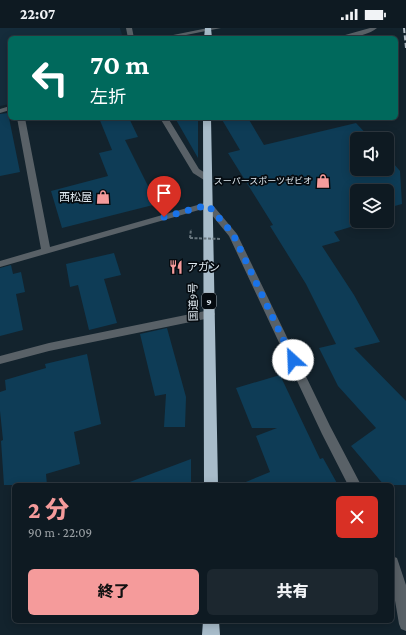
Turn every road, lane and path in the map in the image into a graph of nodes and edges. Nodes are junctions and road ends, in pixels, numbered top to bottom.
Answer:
1 (218, 28) edge
2 (374, 28) edge
3 (208, 29) edge
4 (171, 36) edge
5 (346, 36) edge
6 (21, 120) edge
7 (165, 120) edge
8 (207, 120) edge
9 (207, 178) junction
10 (208, 205) junction
11 (190, 238) dead end
12 (221, 239) dead end
13 (46, 250) junction
14 (0, 264) edge
15 (210, 314) junction
16 (0, 360) edge
17 (210, 483) edge
18 (354, 483) edge
19 (394, 569) edge
20 (211, 623) edge
21 (406, 624) edge
22 (211, 635) edge

1 - 3 street
2 - 5 street
3 - 4 street
6 - 13 street
7 - 9 street
8 - 9 highway, 国道9号 / 9
9 - 10 highway, 国道9号 / 9
10 - 13 street
10 - 15 highway, 国道9号 / 9
10 - 18 street
11 - 12 path, bridge
13 - 14 street
15 - 16 street
15 - 17 highway, 国道9号 / 9
19 - 21 street
20 - 22 highway

